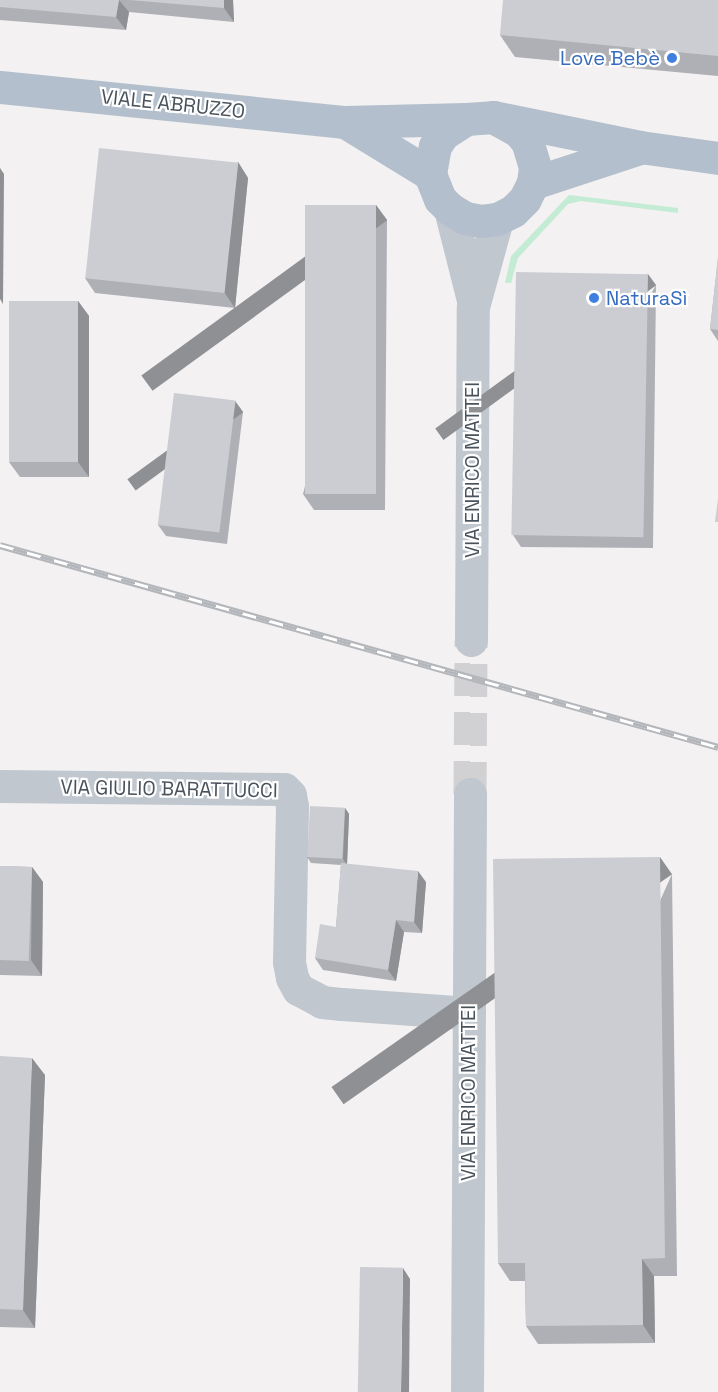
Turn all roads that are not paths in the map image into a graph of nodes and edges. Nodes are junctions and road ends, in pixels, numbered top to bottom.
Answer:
1 (0, 87) edge
2 (480, 118) junction
3 (345, 122) junction
4 (640, 147) junction
5 (718, 158) edge
6 (430, 174) junction
7 (533, 183) junction
8 (450, 210) junction
9 (497, 219) junction
10 (473, 300) junction
11 (471, 640) tunnel mouth
12 (0, 786) edge
13 (470, 794) tunnel mouth
14 (469, 1013) junction
15 (467, 1392) edge

1 - 3 main road, VIALE ABRUZZO
2 - 3 main road, VIALE ABRUZZO
2 - 4 main road, VIALE ABRUZZO
2 - 6 main road
2 - 7 main road
3 - 6 main road, VIALE ABRUZZO
4 - 5 main road, VIALE ABRUZZO
4 - 7 main road, VIALE ABRUZZO
6 - 8 main road
7 - 9 main road
8 - 9 main road
8 - 10 street
9 - 10 street
10 - 11 street, VIA ENRICO MATTEI
12 - 14 street, VIA GIULIO BARATTUCCI
13 - 14 street, VIA ENRICO MATTEI
14 - 15 street, VIA ENRICO MATTEI

